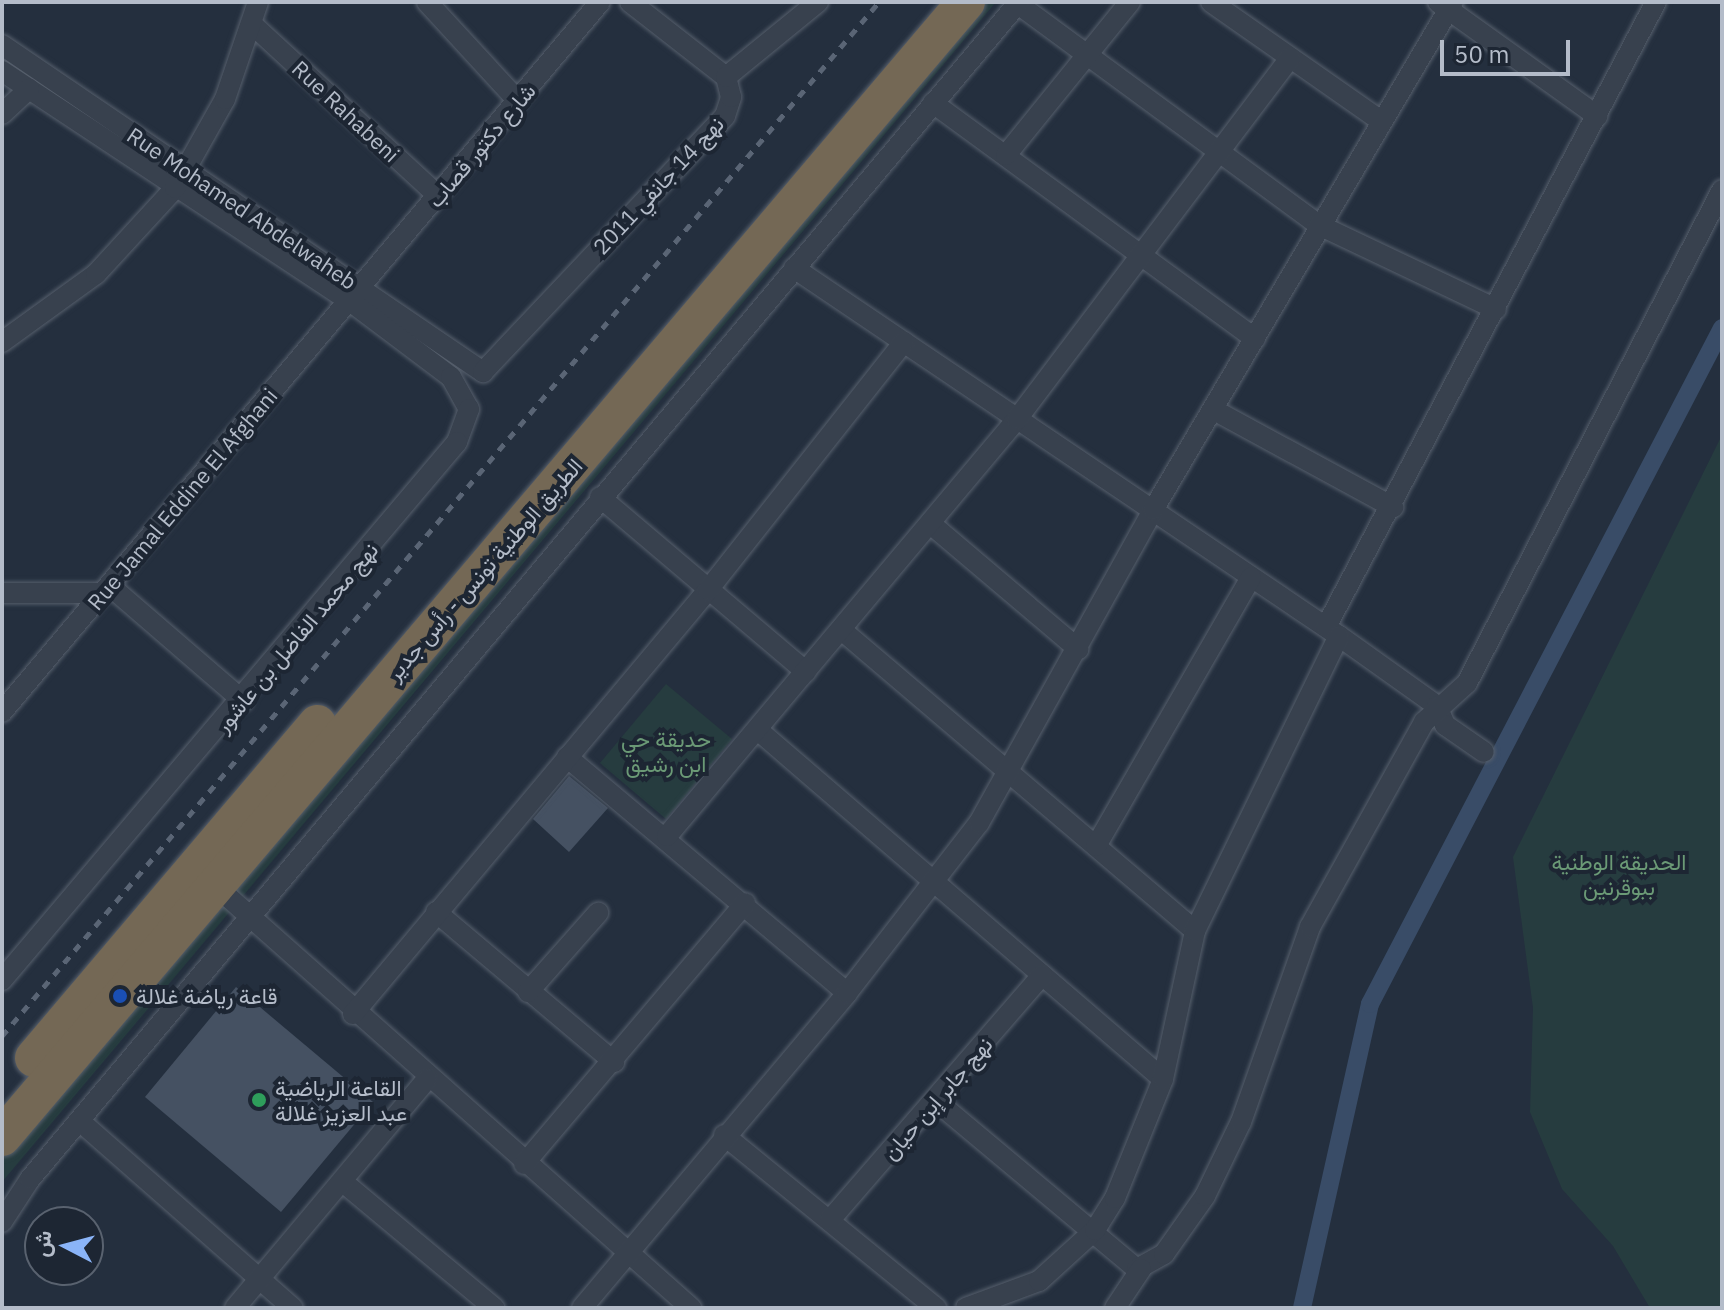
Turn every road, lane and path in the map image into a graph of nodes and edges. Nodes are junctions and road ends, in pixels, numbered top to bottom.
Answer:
1 (258, 2) edge
2 (427, 2) edge
3 (600, 2) edge
4 (630, 2) edge
5 (818, 2) edge
6 (936, 2) edge
7 (966, 2) edge
8 (1130, 2) edge
9 (1211, 2) edge
10 (1656, 2) edge
11 (1018, 3) edge
12 (1447, 5) edge
13 (254, 26) junction
14 (2, 45) edge
15 (1085, 53) junction
16 (1290, 58) junction
17 (2, 71) edge
18 (726, 77) junction
19 (29, 89) junction
20 (518, 101) junction
21 (933, 103) junction
22 (2, 114) edge
23 (1597, 116) junction
24 (1381, 121) junction
25 (1220, 153) junction
26 (1006, 155) junction
27 (180, 180) junction
28 (1722, 190) edge
29 (438, 196) junction
30 (1319, 225) junction
31 (1144, 251) junction
32 (794, 268) junction
33 (355, 294) junction
34 (1496, 309) junction
35 (1255, 339) junction
36 (2, 342) edge
37 (904, 342) junction
38 (483, 372) joint
39 (1214, 410) junction
40 (1017, 419) junction
41 (600, 497) junction
42 (1393, 507) junction
43 (1153, 510) junction
44 (932, 525) junction
45 (1251, 577) junction
46 (106, 589) junction
47 (708, 590) junction
48 (2, 593) edge
49 (844, 632) junction
50 (1333, 632) junction
51 (1078, 649) junction
52 (806, 672) junction
53 (243, 701) junction
54 (1437, 706) junction
55 (2, 712) edge
56 (759, 731) junction
57 (1484, 752) dead end
58 (567, 757) junction
59 (1011, 773) junction
60 (667, 836) junction
61 (1096, 846) junction
62 (203, 875) junction
63 (935, 883) junction
64 (745, 903) junction
65 (436, 912) junction
66 (598, 913) dead end
67 (249, 918) junction
68 (1195, 931) junction
69 (1042, 975) junction
70 (2, 980) edge
71 (528, 992) junction
72 (847, 993) junction
73 (353, 1014) junction
74 (614, 1062) junction
75 (427, 1079) junction
76 (1163, 1079) junction
77 (2, 1098) edge
78 (936, 1101) junction
79 (81, 1122) junction
80 (724, 1135) junction
81 (2, 1137) edge
82 (524, 1164) junction
83 (343, 1182) junction
84 (830, 1220) junction
85 (2, 1222) edge
86 (1095, 1230) junction
87 (626, 1254) junction
88 (1141, 1269) junction
89 (258, 1279) junction
90 (235, 1308) edge
91 (293, 1308) edge
92 (494, 1308) edge
93 (582, 1308) edge
94 (691, 1308) edge
95 (936, 1308) edge
96 (966, 1308) edge
97 (1115, 1308) edge

1 - 13 street
2 - 20 street
3 - 20 street, شارع دكتور قصاب
4 - 18 street
5 - 18 street
6 - 62 highway, الطريق الوطنية تونس - رأس جدير
7 - 62 highway, الطريق الوطنية تونس - رأس جدير
8 - 15 street
9 - 16 street
10 - 23 street
11 - 15 street
11 - 21 street
12 - 23 street
12 - 24 street
13 - 27 street
13 - 29 street, Rue Rahabeni
14 - 27 street, Rue Mohamed Abdelwaheb
15 - 25 street
15 - 26 street
16 - 24 street
16 - 25 street
17 - 19 street
18 - 38 street, نهج 14 جانفي 2011
19 - 22 street
19 - 27 street
20 - 29 street, شارع دكتور قصاب
21 - 26 street
21 - 32 street
23 - 34 street
24 - 30 street
25 - 30 street
25 - 31 street
26 - 31 street
27 - 33 street, Rue Mohamed Abdelwaheb
27 - 36 street
28 - 54 street
29 - 33 street, شارع دكتور قصاب
30 - 34 street
30 - 35 street
31 - 35 street
31 - 40 street
32 - 37 street
32 - 41 street
33 - 38 street, Rue Mohamed Abdelwaheb
33 - 46 street, Rue Jamal Eddine El Afghani
33 - 53 street, نهج محمد الفاضل بن عاشور
34 - 42 street
35 - 39 street
37 - 40 street
37 - 47 street
39 - 42 street
39 - 43 street
40 - 43 street
40 - 44 street
41 - 47 street
41 - 67 street
42 - 50 street
43 - 45 street
43 - 51 street
44 - 49 street
44 - 51 street
45 - 50 street
45 - 61 street
46 - 48 street
46 - 53 street
46 - 55 street, Rue Jamal Eddine El Afghani
47 - 52 street
47 - 58 street
49 - 52 street
49 - 59 street
50 - 54 street
50 - 68 street
51 - 59 street
52 - 56 street
53 - 70 street, نهج محمد الفاضل بن عاشور
54 - 57 street
54 - 88 street
56 - 60 street
56 - 63 street
58 - 60 street
58 - 65 street
59 - 61 street
59 - 63 street
60 - 64 street
61 - 68 street
62 - 67 street
62 - 77 highway, الطريق الوطنية تونس - رأس جدير
62 - 81 highway, الطريق الوطنية تونس - رأس جدير
63 - 69 street
63 - 72 street
64 - 72 street
64 - 74 street
65 - 71 street
65 - 73 street
66 - 71 street
67 - 73 street
67 - 79 street
68 - 76 street
69 - 76 street
69 - 78 street, نهج جابر إبن حيان
71 - 74 street
72 - 80 street
73 - 75 street
74 - 82 street
75 - 82 street
75 - 83 street
76 - 86 street
78 - 84 street, نهج جابر إبن حيان
78 - 86 street
79 - 85 street
79 - 89 street
80 - 84 street
80 - 87 street
82 - 87 street
83 - 89 street
83 - 92 street
84 - 95 street
86 - 88 street
86 - 96 street
87 - 93 street
87 - 94 street
88 - 97 street
89 - 90 street
89 - 91 street

